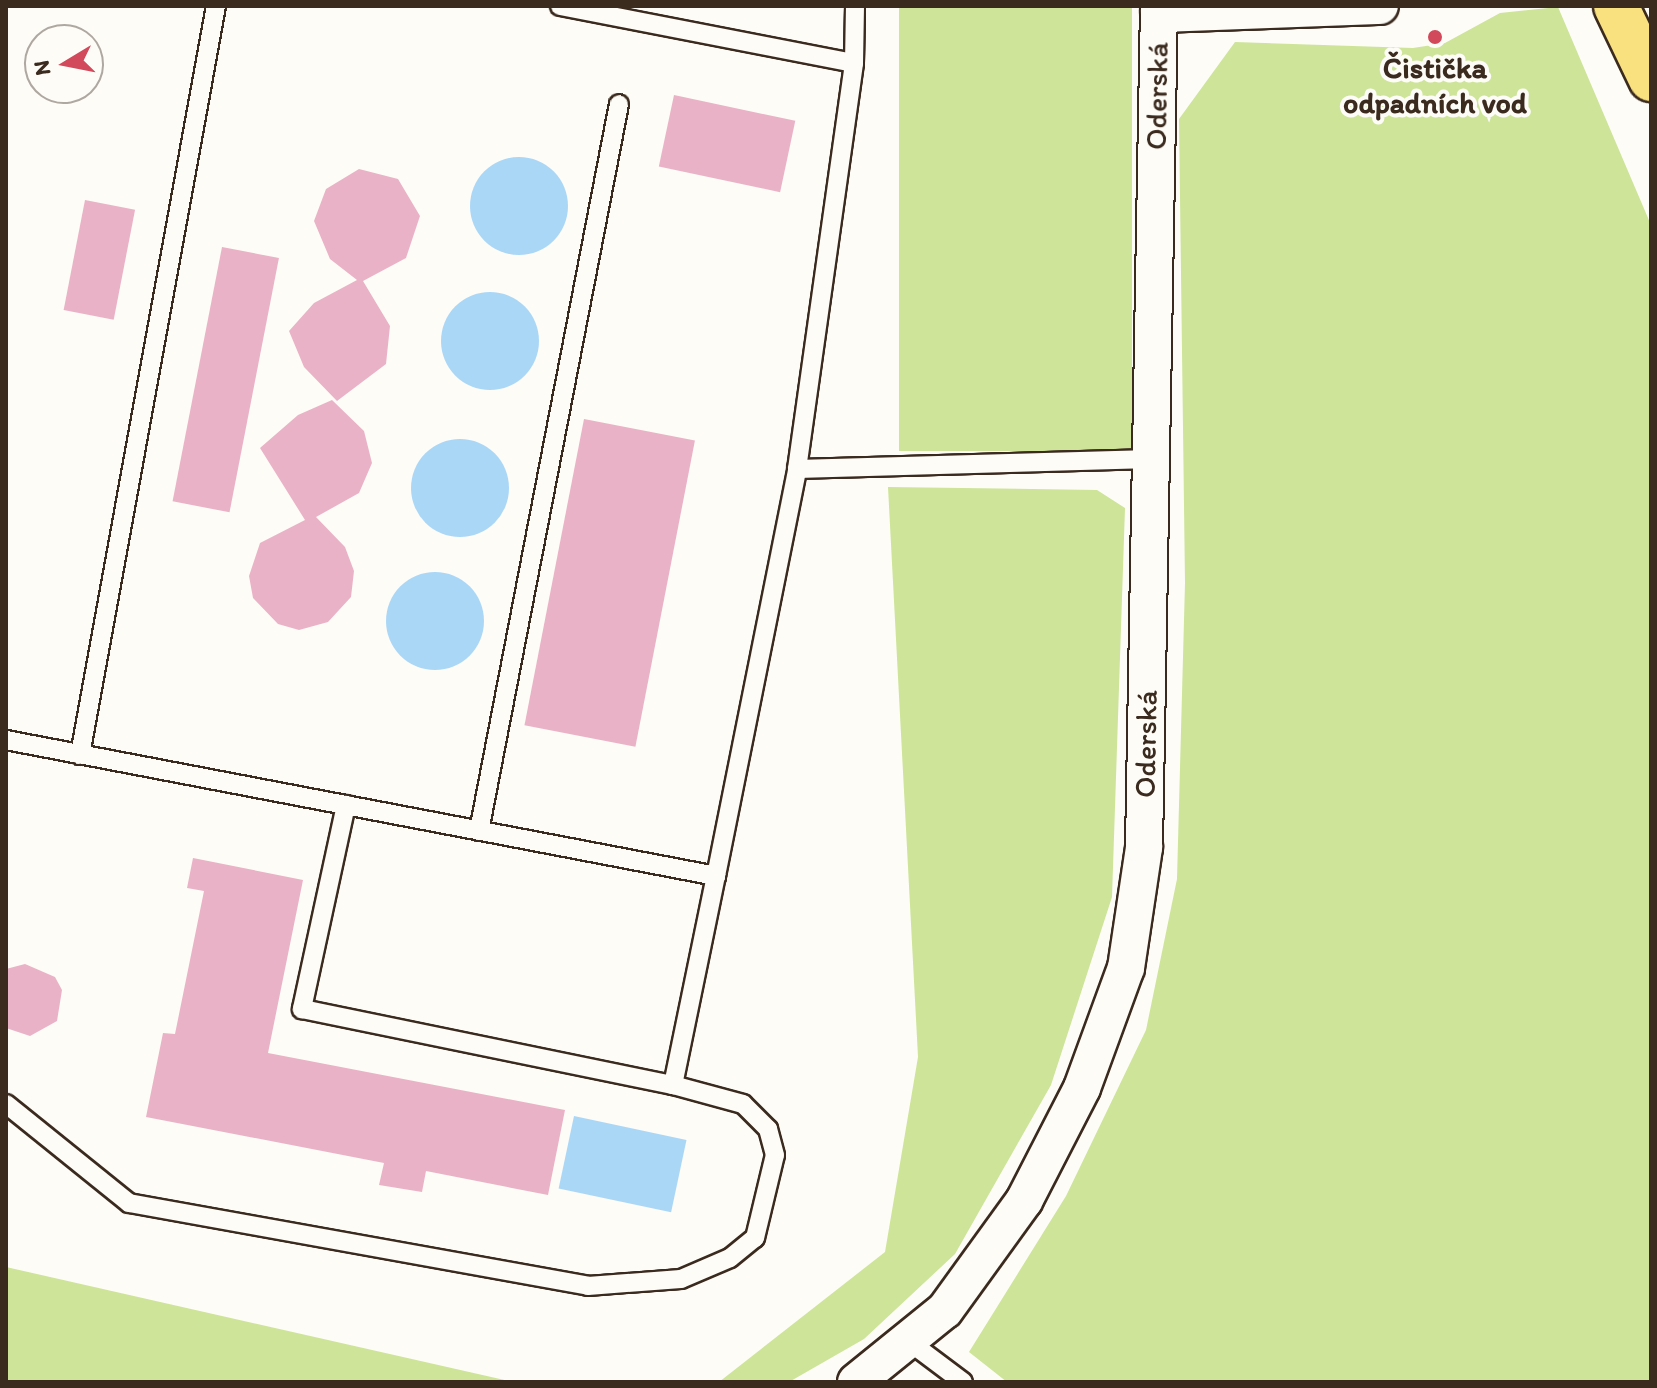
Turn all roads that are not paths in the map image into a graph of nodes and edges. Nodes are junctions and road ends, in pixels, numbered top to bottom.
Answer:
1 (216, 6) edge
2 (560, 6) edge
3 (855, 6) edge
4 (1380, 6) edge
5 (1159, 10) edge
6 (1620, 12) edge
7 (854, 63) junction
8 (1651, 79) edge
9 (619, 104) dead end
10 (1151, 459) junction
11 (797, 469) junction
12 (6, 740) edge
13 (80, 755) junction
14 (346, 805) junction
15 (479, 831) junction
16 (716, 876) junction
17 (673, 1085) junction
18 (6, 1104) edge
19 (911, 1343) junction
20 (856, 1382) edge
21 (963, 1382) edge

1 - 13 lane
2 - 7 lane
3 - 7 lane
4 - 5 street
5 - 10 street, Oderská
6 - 8 highway
7 - 11 lane
9 - 15 lane
10 - 11 lane
10 - 19 street, Oderská
11 - 16 lane
12 - 13 lane
13 - 14 lane
14 - 15 lane
14 - 17 lane
15 - 16 lane
16 - 17 lane
17 - 18 lane
19 - 20 street, Oderská
19 - 21 lane

